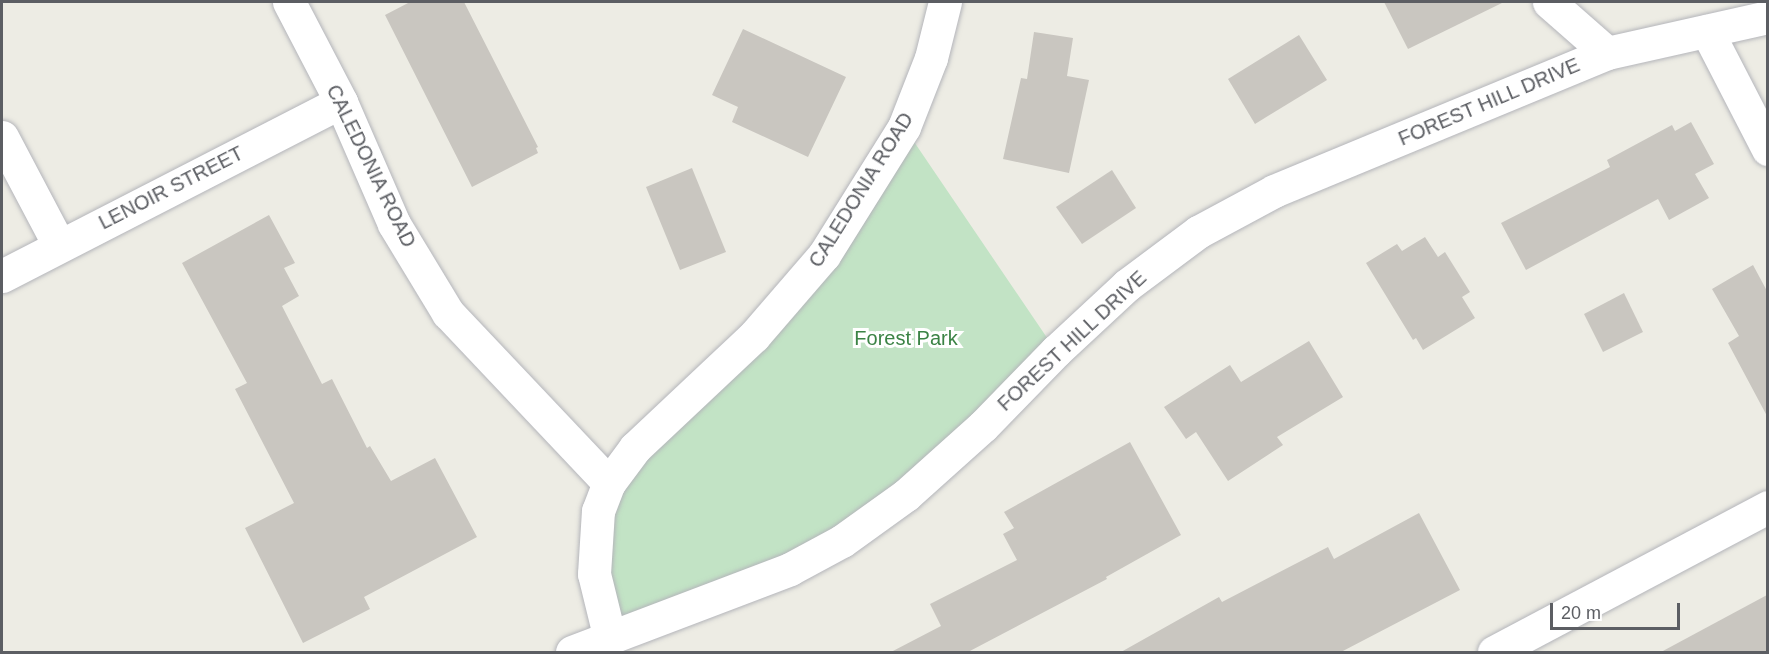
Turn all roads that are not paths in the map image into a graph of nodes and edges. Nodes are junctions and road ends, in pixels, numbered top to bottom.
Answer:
1 (289, 2) edge
2 (945, 2) edge
3 (1549, 2) edge
4 (1767, 17) edge
5 (1707, 31) junction
6 (1607, 53) junction
7 (341, 102) junction
8 (2, 137) edge
9 (1767, 149) edge
10 (59, 245) junction
11 (2, 276) edge
12 (609, 483) junction
13 (1767, 507) edge
14 (610, 639) junction
15 (572, 652) edge
16 (1494, 652) edge

1 - 7 street, CALEDONIA ROAD
2 - 12 street, CALEDONIA ROAD
3 - 6 street
4 - 5 street, FOREST HILL DRIVE
5 - 6 street, FOREST HILL DRIVE
5 - 9 street
6 - 14 street, FOREST HILL DRIVE
7 - 10 street, LENOIR STREET
7 - 12 street, CALEDONIA ROAD
8 - 10 street
10 - 11 street, LENOIR STREET
12 - 14 street, CALEDONIA ROAD
13 - 16 street
14 - 15 street, FOREST HILL DRIVE

